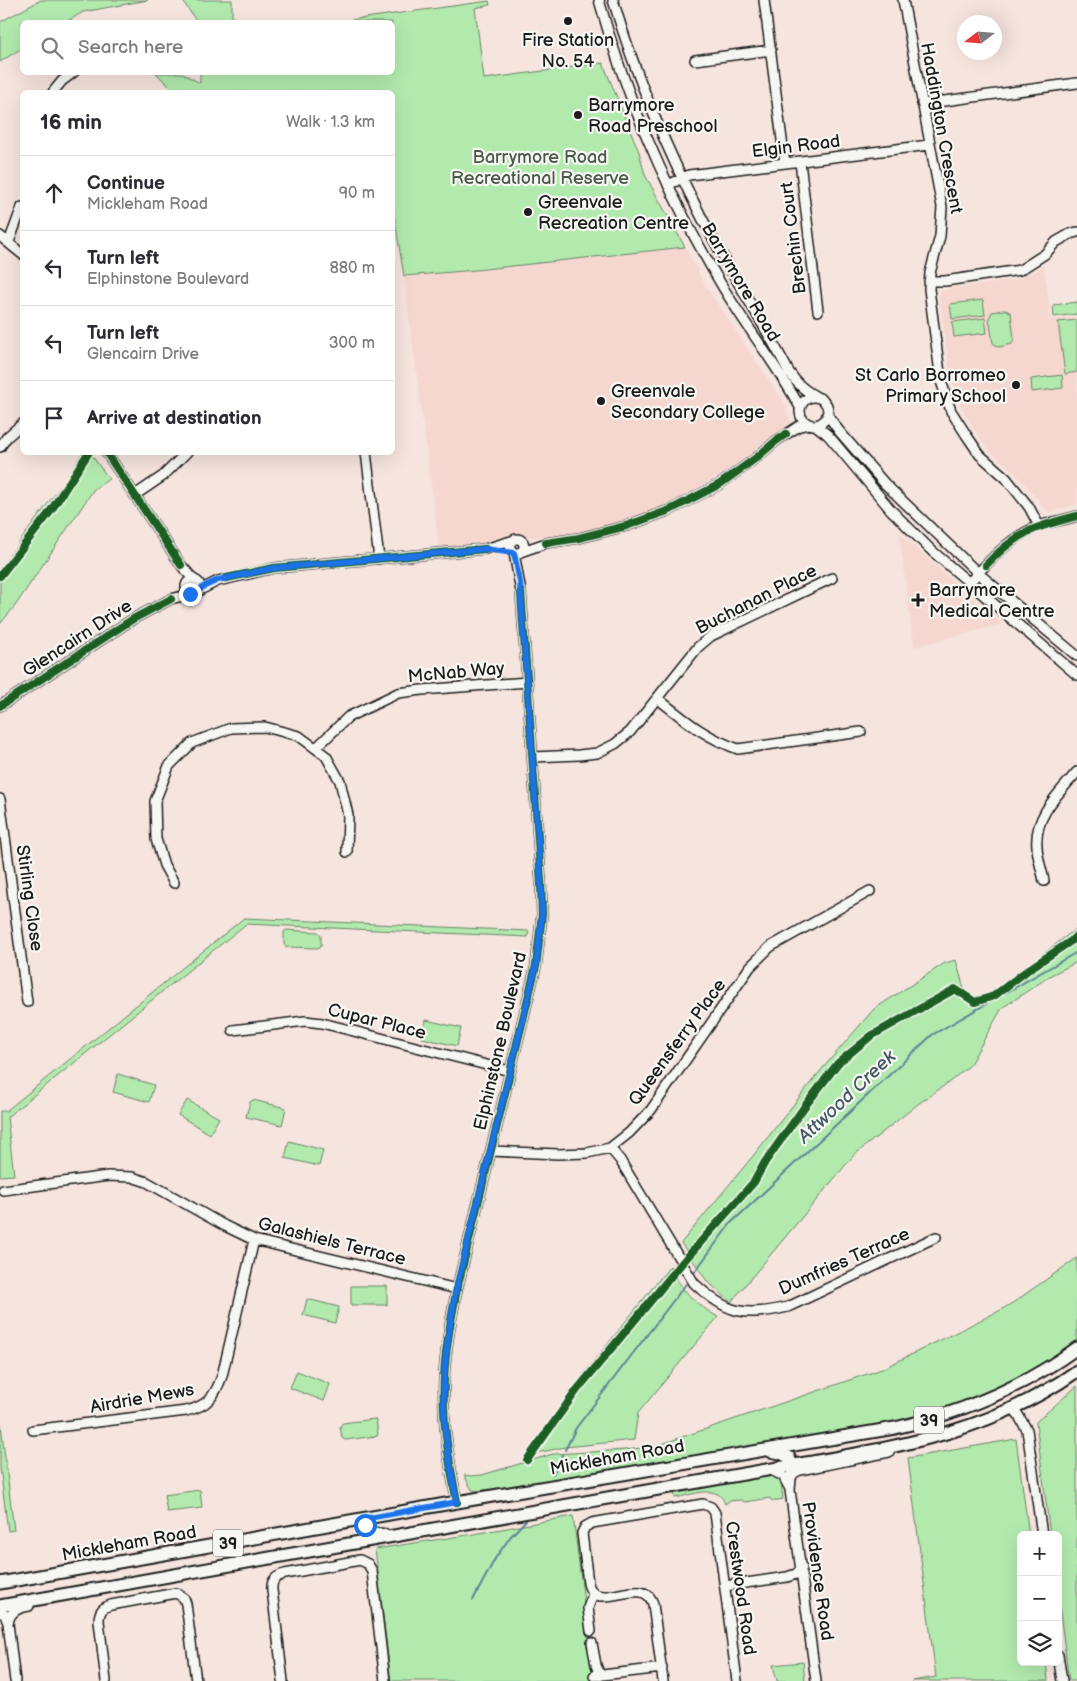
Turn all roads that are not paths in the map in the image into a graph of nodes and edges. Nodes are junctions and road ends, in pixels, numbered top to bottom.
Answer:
1 (599, 0) edge
2 (614, 0) edge
3 (764, 0) edge
4 (903, 0) edge
5 (771, 50) junction
6 (695, 60) dead end
7 (70, 75) edge
8 (1077, 83) edge
9 (55, 90) edge
10 (922, 104) junction
11 (929, 145) junction
12 (800, 162) junction
13 (785, 163) junction
14 (682, 177) junction
15 (668, 185) junction
16 (20, 212) edge
17 (1077, 232) edge
18 (0, 236) edge
19 (9, 242) junction
20 (20, 252) edge
21 (929, 282) junction
22 (818, 311) dead end
23 (817, 397) junction
24 (800, 410) junction
25 (827, 414) junction
26 (812, 424) junction
27 (20, 425) edge
28 (3, 433) edge
29 (786, 434) junction
30 (0, 447) edge
31 (108, 455) edge
32 (184, 455) edge
33 (366, 455) edge
34 (135, 495) junction
35 (1077, 516) edge
36 (1039, 526) junction
37 (522, 540) junction
38 (511, 542) junction
39 (546, 543) junction
40 (485, 549) junction
41 (518, 552) junction
42 (379, 559) junction
43 (978, 573) junction
44 (832, 578) dead end
45 (969, 583) junction
46 (192, 586) junction
47 (1077, 656) edge
48 (1077, 675) edge
49 (527, 682) junction
50 (657, 698) junction
51 (0, 706) edge
52 (861, 732) dead end
53 (316, 748) junction
54 (533, 756) junction
55 (1077, 772) edge
56 (0, 799) edge
57 (347, 852) dead end
58 (1044, 881) dead end
59 (174, 884) dead end
60 (870, 891) dead end
61 (27, 1002) dead end
62 (233, 1030) dead end
63 (510, 1071) junction
64 (610, 1148) junction
65 (491, 1151) junction
66 (4, 1190) dead end
67 (936, 1237) dead end
68 (254, 1240) junction
69 (456, 1290) junction
70 (1077, 1348) edge
71 (1077, 1371) edge
72 (1014, 1408) junction
73 (33, 1430) dead end
74 (915, 1442) junction
75 (766, 1450) junction
76 (792, 1466) junction
77 (771, 1470) junction
78 (791, 1478) junction
79 (790, 1490) junction
80 (457, 1502) junction
81 (369, 1518) junction
82 (1041, 1531) edge
83 (411, 1533) junction
84 (802, 1568) junction
85 (0, 1583) edge
86 (114, 1586) junction
87 (725, 1586) junction
88 (593, 1594) junction
89 (0, 1606) edge
90 (0, 1612) edge
91 (8, 1623) junction
92 (591, 1631) dead end
93 (592, 1643) dead end
94 (1060, 1666) edge
95 (662, 1668) junction
96 (16, 1681) edge
97 (106, 1681) edge
98 (196, 1681) edge
99 (283, 1681) edge
100 (385, 1681) edge
101 (663, 1681) edge
102 (737, 1681) edge
103 (816, 1681) edge
104 (1062, 1681) edge

1 - 15 street, Barrymore Road
2 - 14 street, Barrymore Road
3 - 5 street
4 - 10 street, Haddington Crescent
5 - 6 street
5 - 13 street
7 - 9 street
8 - 10 street
10 - 11 street, Haddington Crescent
11 - 12 street, Elgin Road
11 - 21 street, Haddington Crescent
12 - 13 street, Elgin Road
12 - 22 street, Brechin Court
13 - 14 street, Elgin Road
14 - 15 street, Elgin Road
14 - 23 street, Barrymore Road
15 - 24 street, Barrymore Road
16 - 19 street
17 - 21 street
18 - 19 street
19 - 20 street
21 - 36 street, Haddington Crescent
23 - 24 street
23 - 25 street
24 - 26 street
24 - 29 street, Glencairn Drive
25 - 26 street
25 - 43 street
26 - 29 street, Glencairn Drive
26 - 45 street
27 - 28 street
28 - 30 street
29 - 39 street, Glencairn Drive
31 - 34 street
32 - 34 street
33 - 42 street
34 - 46 street
35 - 36 street
36 - 43 street
37 - 38 street
37 - 39 street, Glencairn Drive
37 - 41 street
38 - 40 street, Glencairn Drive
38 - 41 street
39 - 41 street, Glencairn Drive
40 - 41 street, Glencairn Drive
40 - 42 street, Glencairn Drive
41 - 49 street, Elphinstone Boulevard
42 - 46 street, Glencairn Drive
43 - 45 street
43 - 47 street
44 - 50 street, Buchanan Place
45 - 48 street
46 - 51 street, Glencairn Drive
49 - 53 street, McNab Way
49 - 54 street, Elphinstone Boulevard
50 - 52 street
50 - 54 street, Buchanan Place
53 - 57 street
53 - 59 street
54 - 63 street, Elphinstone Boulevard
55 - 58 street
56 - 61 street, Stirling Close
60 - 64 street, Queensferry Place
62 - 63 street, Cupar Place
63 - 65 street, Elphinstone Boulevard
64 - 65 street, Queensferry Place
64 - 67 street, Dumfries Terrace
65 - 69 street, Elphinstone Boulevard
66 - 68 street, Galashiels Terrace
68 - 69 street, Galashiels Terrace
68 - 73 street, Airdrie Mews
69 - 80 street, Elphinstone Boulevard
70 - 75 main road, Mickleham Road / 39
71 - 72 main road, 39
72 - 74 main road, 39
72 - 82 street
74 - 76 main road, 39
74 - 78 street
75 - 76 main road
75 - 80 main road, Mickleham Road / 39
76 - 77 main road, 39
76 - 78 street, Providence Road
77 - 79 street
77 - 83 main road, 39
78 - 79 street, Providence Road
79 - 84 street, Providence Road
80 - 81 main road, Mickleham Road / 39
81 - 83 main road
81 - 85 main road, Mickleham Road / 39
83 - 86 main road, 39
84 - 87 street
84 - 103 street, Providence Road
86 - 89 main road, 39
86 - 91 street
87 - 88 street, Crestwood Road
87 - 102 street, Crestwood Road
88 - 92 street
88 - 95 street
90 - 91 street
91 - 96 street
93 - 95 street
94 - 104 street
95 - 101 street
97 - 98 street
99 - 100 street

